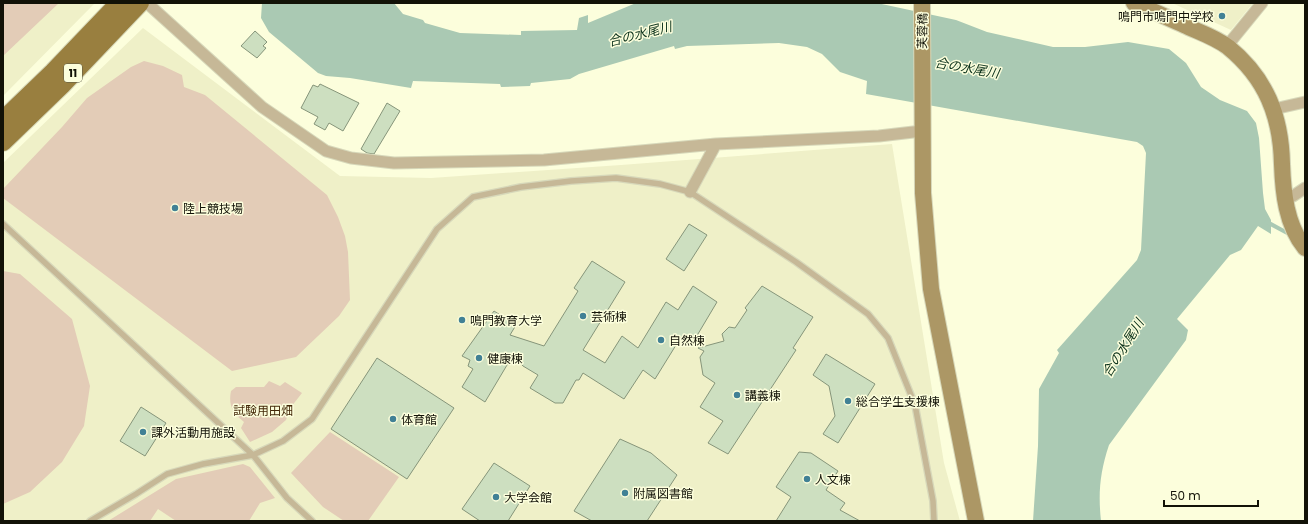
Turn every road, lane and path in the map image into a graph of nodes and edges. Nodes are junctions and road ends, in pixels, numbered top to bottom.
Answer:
1 (119, 3) edge
2 (140, 3) edge
3 (147, 3) edge
4 (1134, 3) edge
5 (1262, 3) edge
6 (922, 4) edge
7 (1227, 46) junction
8 (1305, 102) edge
9 (1274, 109) junction
10 (3, 120) edge
11 (922, 131) junction
12 (3, 142) edge
13 (716, 144) junction
14 (1305, 188) edge
15 (690, 192) junction
16 (1284, 199) junction
17 (3, 224) edge
18 (1305, 248) edge
19 (253, 455) junction
20 (90, 521) edge
21 (312, 521) edge
22 (934, 521) edge
23 (976, 521) edge

1 - 10 main road, 11
2 - 12 main road, 11
3 - 13 street
4 - 7 street
5 - 7 street
6 - 11 street, 芙蓉橋
7 - 9 street
8 - 9 street
9 - 16 street
11 - 13 street
11 - 23 street, 芙蓉橋
13 - 15 street
14 - 16 street
15 - 19 lane
15 - 22 lane
16 - 18 street
17 - 19 lane
19 - 20 lane
19 - 21 lane

